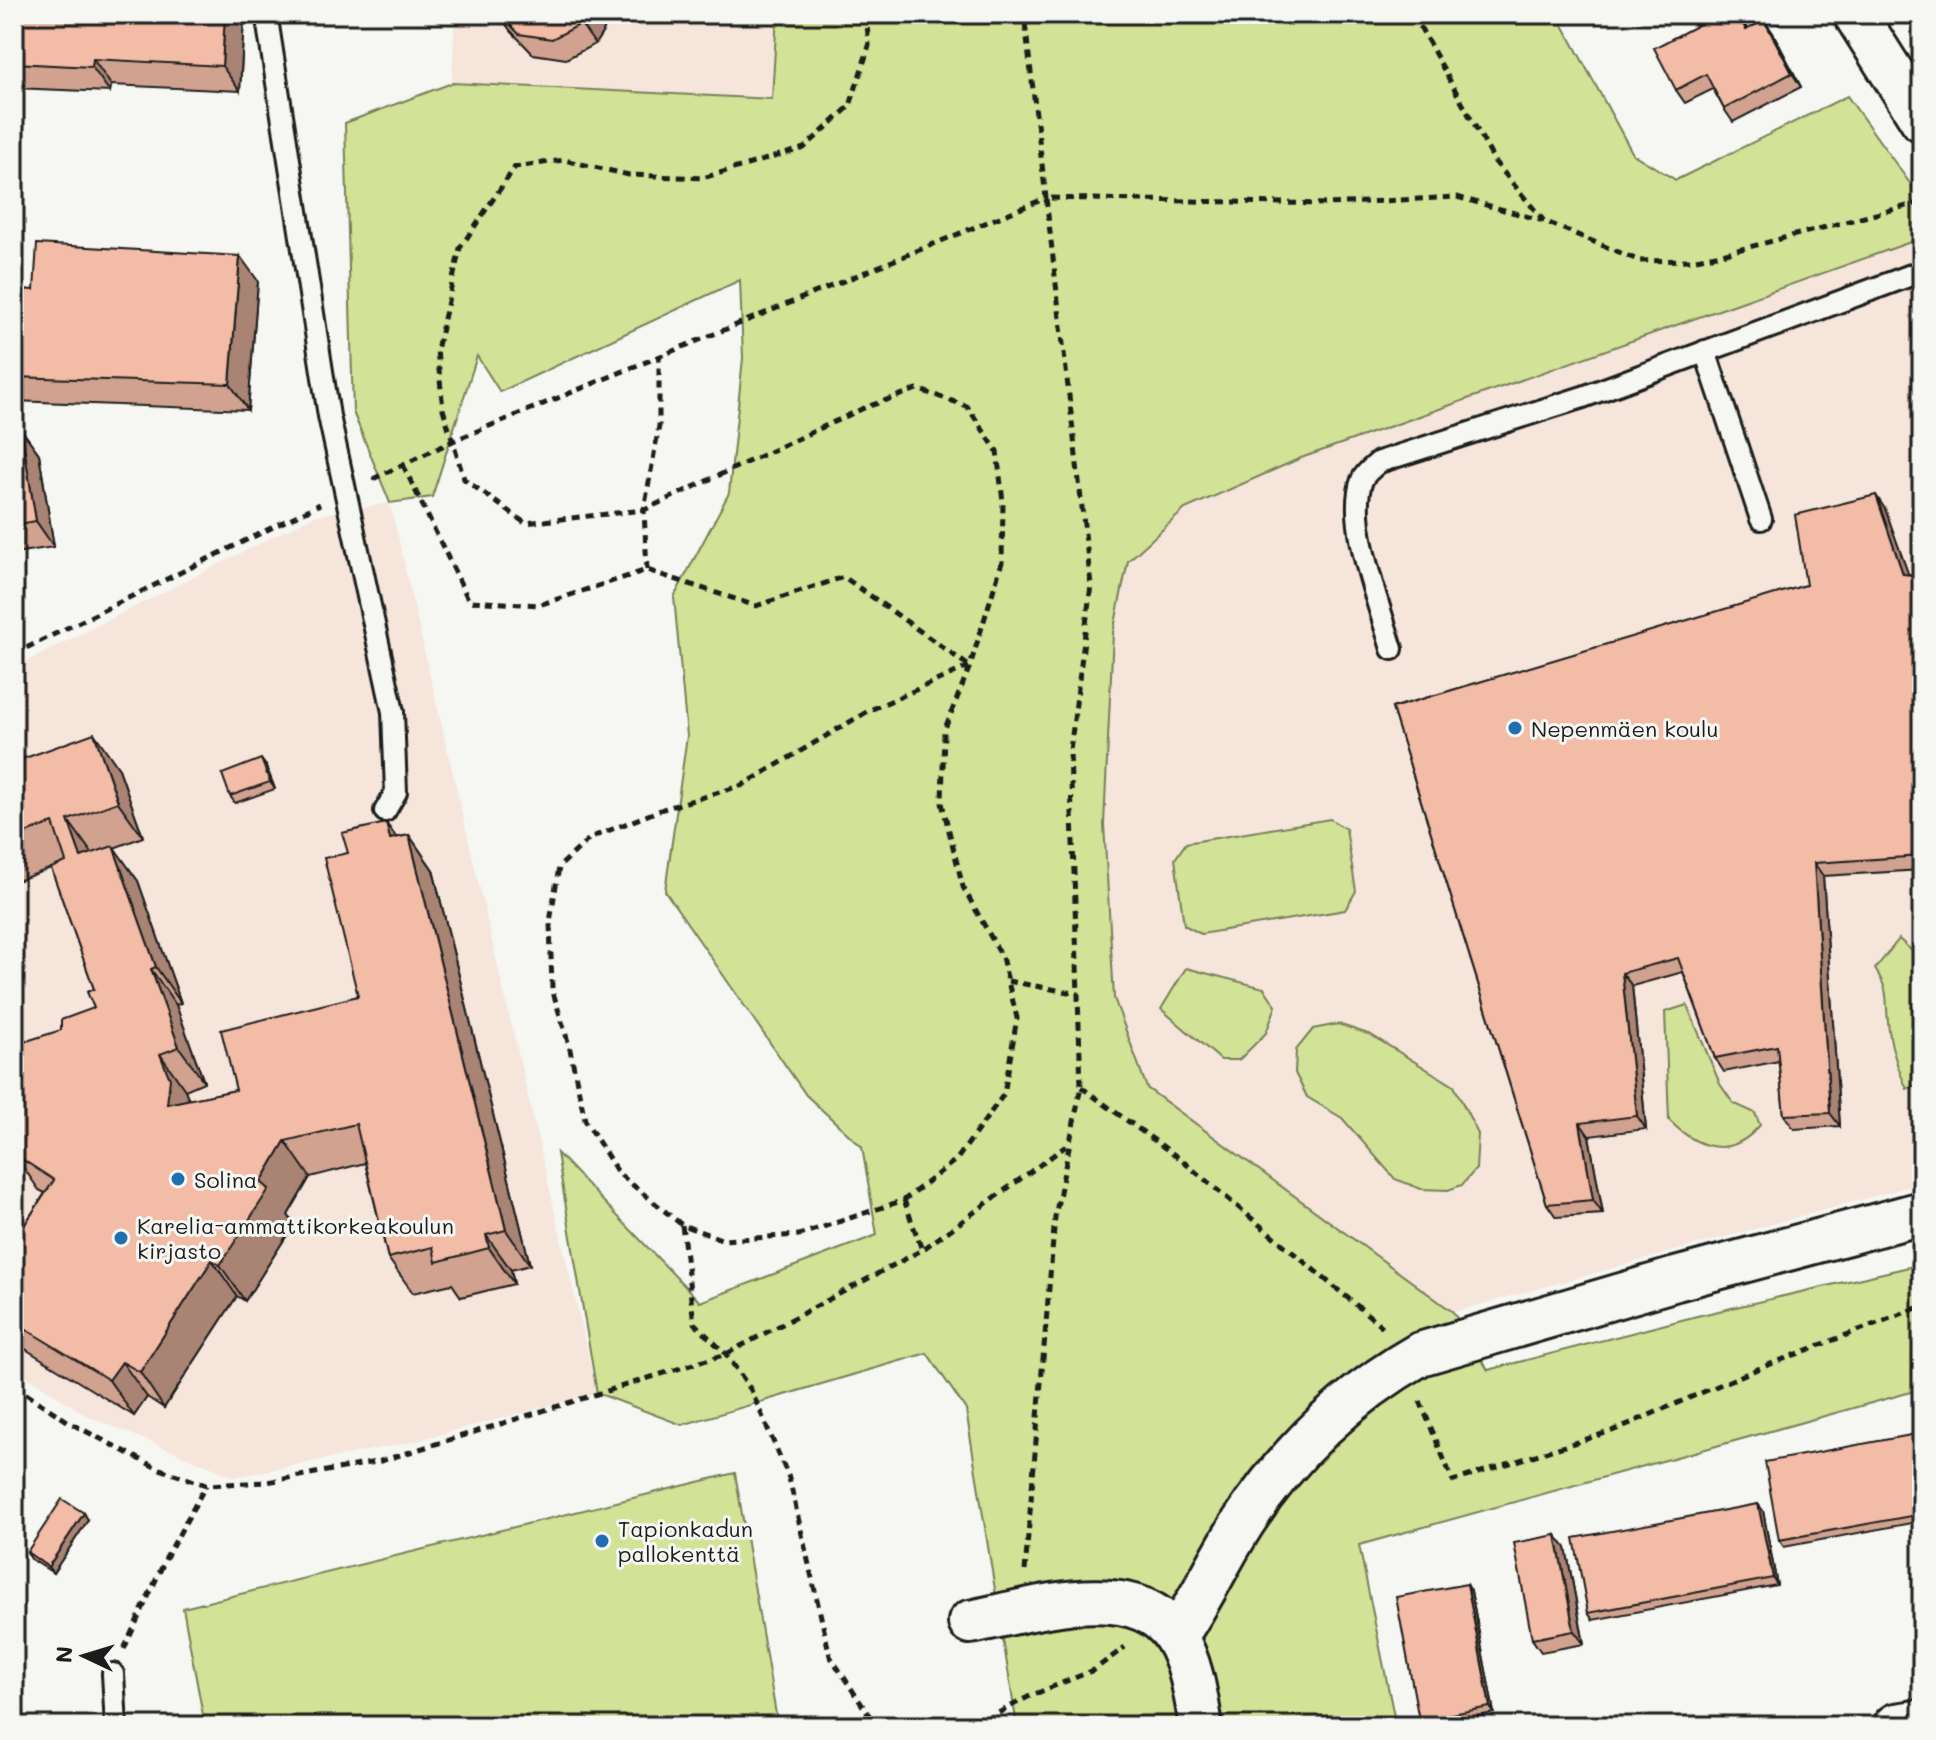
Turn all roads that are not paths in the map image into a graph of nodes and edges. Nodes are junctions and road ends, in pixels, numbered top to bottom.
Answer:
1 (263, 14) edge
2 (1855, 14) edge
3 (1922, 120) edge
4 (1922, 271) edge
5 (1705, 351) junction
6 (1761, 519) dead end
7 (1392, 649) dead end
8 (385, 811) dead end
9 (1922, 1213) edge
10 (970, 1622) dead end
11 (1176, 1636) junction
12 (113, 1674) road end
13 (1922, 1722) edge
14 (116, 1726) edge
15 (1201, 1726) edge
16 (1896, 1726) edge

1 - 8 lane
2 - 3 street
4 - 5 lane
5 - 6 lane
5 - 7 lane
9 - 11 street
10 - 11 street
11 - 15 street
12 - 14 lane
13 - 16 street

